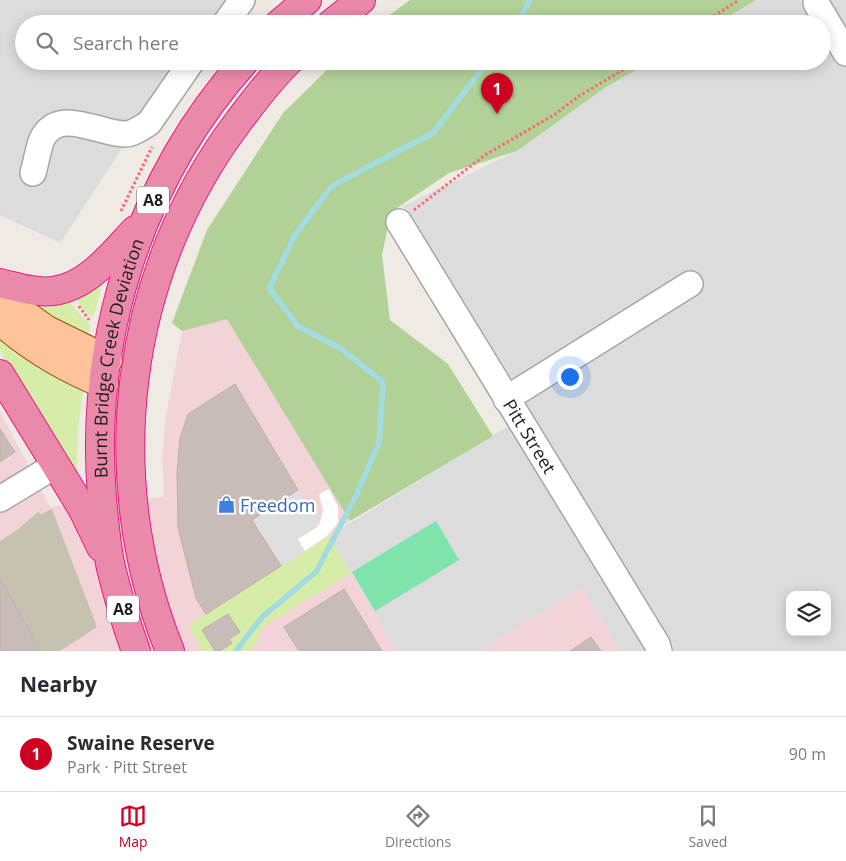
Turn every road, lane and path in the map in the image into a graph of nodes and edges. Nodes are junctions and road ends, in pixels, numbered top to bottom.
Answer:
1 (242, 0) edge
2 (307, 0) edge
3 (361, 0) edge
4 (739, 0) edge
5 (816, 2) dead end
6 (231, 15) edge
7 (290, 15) edge
8 (342, 15) edge
9 (715, 15) edge
10 (824, 15) edge
11 (831, 28) edge
12 (846, 53) edge
13 (186, 70) edge
14 (238, 70) edge
15 (279, 70) edge
16 (623, 70) edge
17 (157, 139) dead end
18 (33, 174) dead end
19 (132, 217) junction
20 (400, 222) joint
21 (0, 283) edge
22 (690, 284) dead end
23 (0, 297) edge
24 (0, 321) edge
25 (106, 372) junction
26 (0, 374) edge
27 (133, 378) junction
28 (506, 399) junction
29 (56, 465) junction
30 (0, 499) edge
31 (111, 566) junction
32 (136, 651) edge
33 (170, 651) edge
34 (659, 651) edge

1 - 6 street
2 - 7 highway
3 - 8 highway
4 - 9 path
5 - 10 street
11 - 12 street
13 - 18 street
14 - 19 highway, Burnt Bridge Creek Deviation / A8
15 - 27 highway, Burnt Bridge Creek Deviation / A8
16 - 20 path
17 - 19 path
19 - 21 highway
19 - 25 highway, Burnt Bridge Creek Deviation / A8
20 - 28 street, Pitt Street
22 - 28 street
23 - 25 main road
24 - 25 main road
25 - 27 highway
25 - 31 highway, Burnt Bridge Creek Deviation / A8
26 - 29 highway
27 - 33 highway, A8
28 - 34 street, Pitt Street
29 - 30 street
29 - 31 highway
31 - 32 highway, A8

